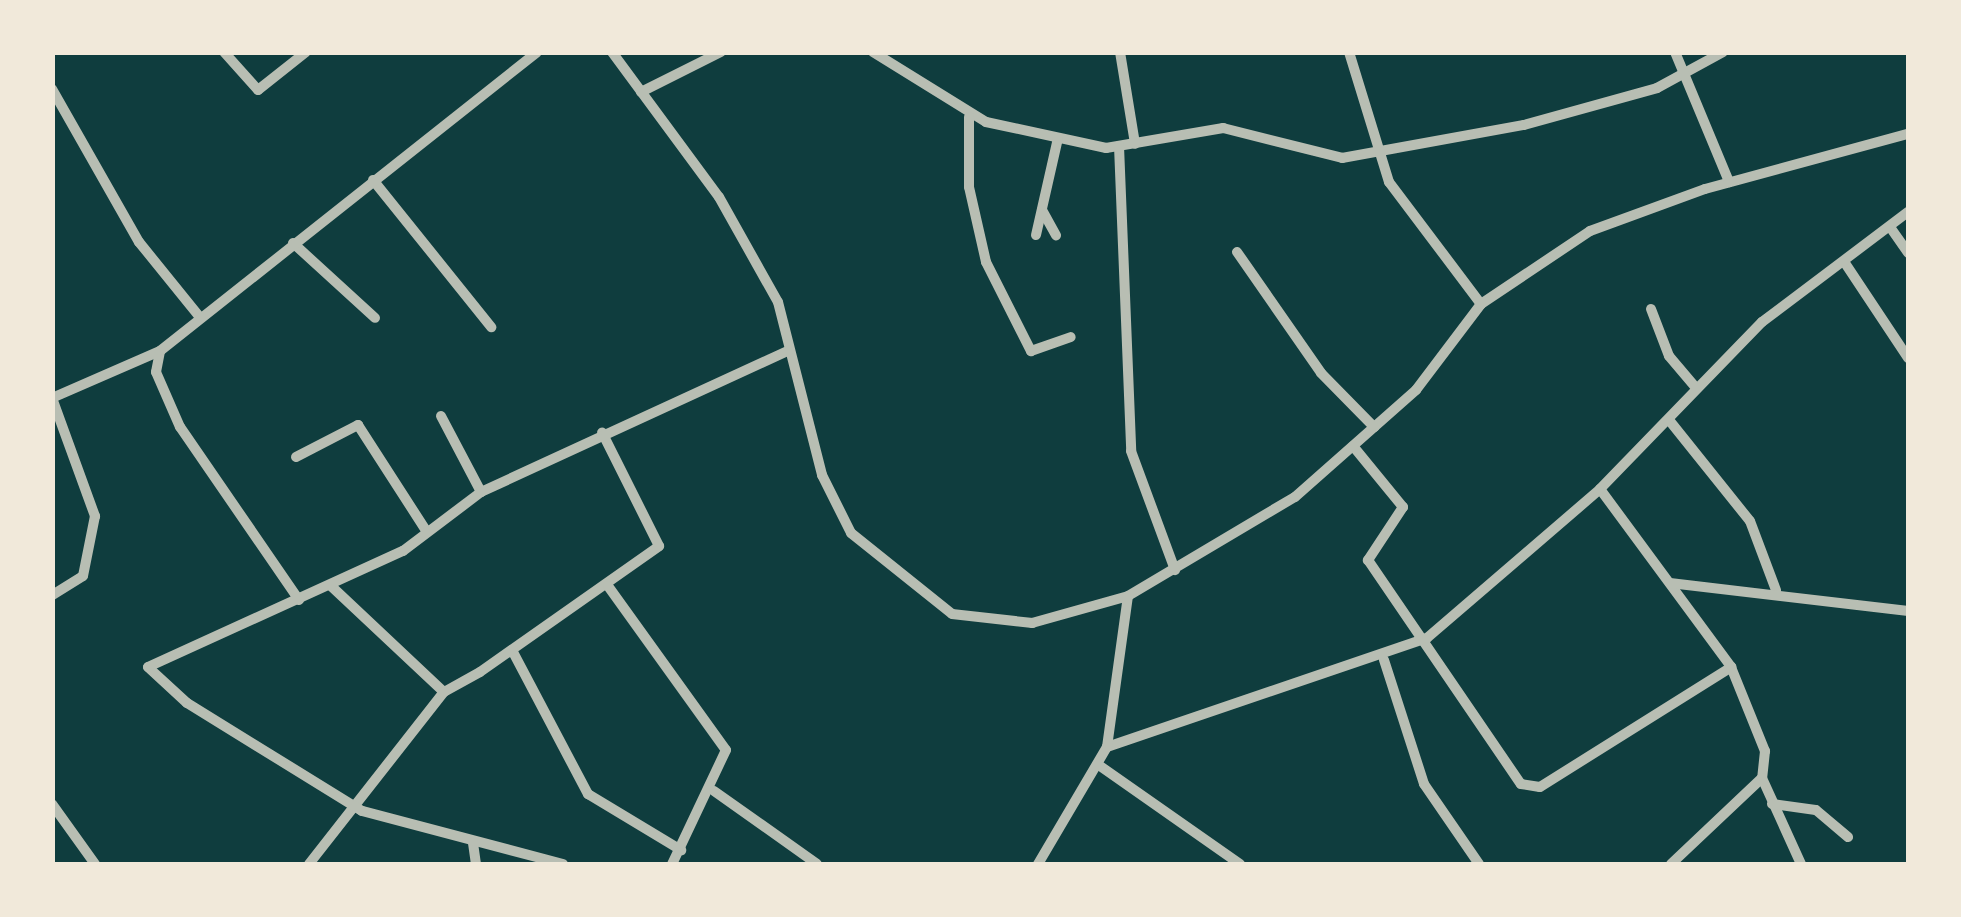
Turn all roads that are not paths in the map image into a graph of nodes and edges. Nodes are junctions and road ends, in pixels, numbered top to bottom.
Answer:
1 (224, 52) edge
2 (306, 52) edge
3 (537, 52) edge
4 (612, 52) edge
5 (722, 52) edge
6 (873, 52) edge
7 (1120, 52) edge
8 (1350, 52) edge
9 (1674, 52) edge
10 (1723, 52) edge
11 (1684, 75) junction
12 (52, 89) edge
13 (641, 92) junction
14 (969, 117) junction
15 (1908, 134) edge
16 (1058, 138) junction
17 (1134, 144) junction
18 (1120, 146) junction
19 (1380, 154) junction
20 (373, 180) junction
21 (1728, 182) junction
22 (1042, 210) junction
23 (1908, 212) edge
24 (1890, 227) junction
25 (1036, 234) dead end
26 (1056, 236) dead end
27 (293, 242) junction
28 (1237, 252) dead end
29 (1908, 253) edge
30 (1845, 263) junction
31 (1480, 304) junction
32 (1651, 309) dead end
33 (199, 316) junction
34 (375, 318) dead end
35 (490, 327) dead end
36 (1071, 337) dead end
37 (160, 351) junction
38 (788, 351) junction
39 (1908, 358) edge
40 (1696, 388) junction
41 (53, 398) edge
42 (441, 416) dead end
43 (1669, 420) junction
44 (1374, 427) junction
45 (602, 432) junction
46 (1353, 446) junction
47 (296, 457) dead end
48 (1600, 489) junction
49 (480, 492) junction
50 (427, 532) junction
51 (1175, 570) junction
52 (1670, 583) junction
53 (330, 586) junction
54 (608, 586) junction
55 (1776, 590) junction
56 (52, 595) edge
57 (1128, 596) junction
58 (299, 600) junction
59 (1908, 610) edge
60 (1427, 638) junction
61 (512, 650) junction
62 (1384, 660) junction
63 (1732, 666) junction
64 (444, 692) junction
65 (1108, 747) junction
66 (1100, 766) junction
67 (1762, 778) junction
68 (714, 791) junction
69 (52, 804) edge
70 (350, 804) junction
71 (1772, 804) junction
72 (1848, 837) dead end
73 (473, 843) junction
74 (680, 850) junction
75 (1692, 852) junction
76 (1043, 863) edge
77 (95, 864) edge
78 (309, 864) edge
79 (476, 864) edge
80 (563, 864) edge
81 (672, 864) edge
82 (817, 864) edge
83 (1240, 864) edge
84 (1480, 864) edge
85 (1671, 864) edge
86 (1698, 864) edge
87 (1801, 864) edge

1 - 2 street
3 - 20 street
4 - 13 street
5 - 13 street
6 - 14 street
7 - 17 street
8 - 19 street
9 - 11 street
10 - 11 street
11 - 19 street
11 - 21 street
12 - 33 street
13 - 38 street
14 - 16 street
14 - 36 street
15 - 21 street
16 - 18 street
16 - 22 street
17 - 18 street
17 - 19 street
18 - 51 street
19 - 31 street
20 - 27 street
20 - 35 street
21 - 31 street
22 - 25 street
22 - 26 street
23 - 24 street
24 - 29 street
24 - 30 street
27 - 33 street
27 - 34 street
28 - 44 street
30 - 39 street
30 - 40 street
31 - 44 street
32 - 40 street
33 - 37 street
37 - 41 street
37 - 58 street
38 - 45 street
38 - 57 street
40 - 43 street
41 - 56 street
42 - 49 street
43 - 48 street
43 - 55 street
44 - 46 street
45 - 49 street
45 - 54 street
46 - 51 street
46 - 60 street
47 - 50 street
48 - 52 street
48 - 60 street
49 - 50 street
50 - 53 street
51 - 57 street
52 - 55 street
52 - 63 street
53 - 58 street
53 - 64 street
54 - 61 street
54 - 68 street
55 - 59 street
57 - 65 street
58 - 70 street
60 - 62 street
60 - 63 street
61 - 64 street
61 - 74 street
62 - 65 street
62 - 84 street
63 - 67 street
64 - 70 street
65 - 66 street
66 - 76 street
66 - 83 street
67 - 71 street
67 - 75 street
68 - 74 street
68 - 82 street
69 - 77 street
70 - 73 street
70 - 78 street
71 - 72 street
71 - 87 street
73 - 79 street
73 - 80 street
74 - 81 street
75 - 85 street
75 - 86 street

